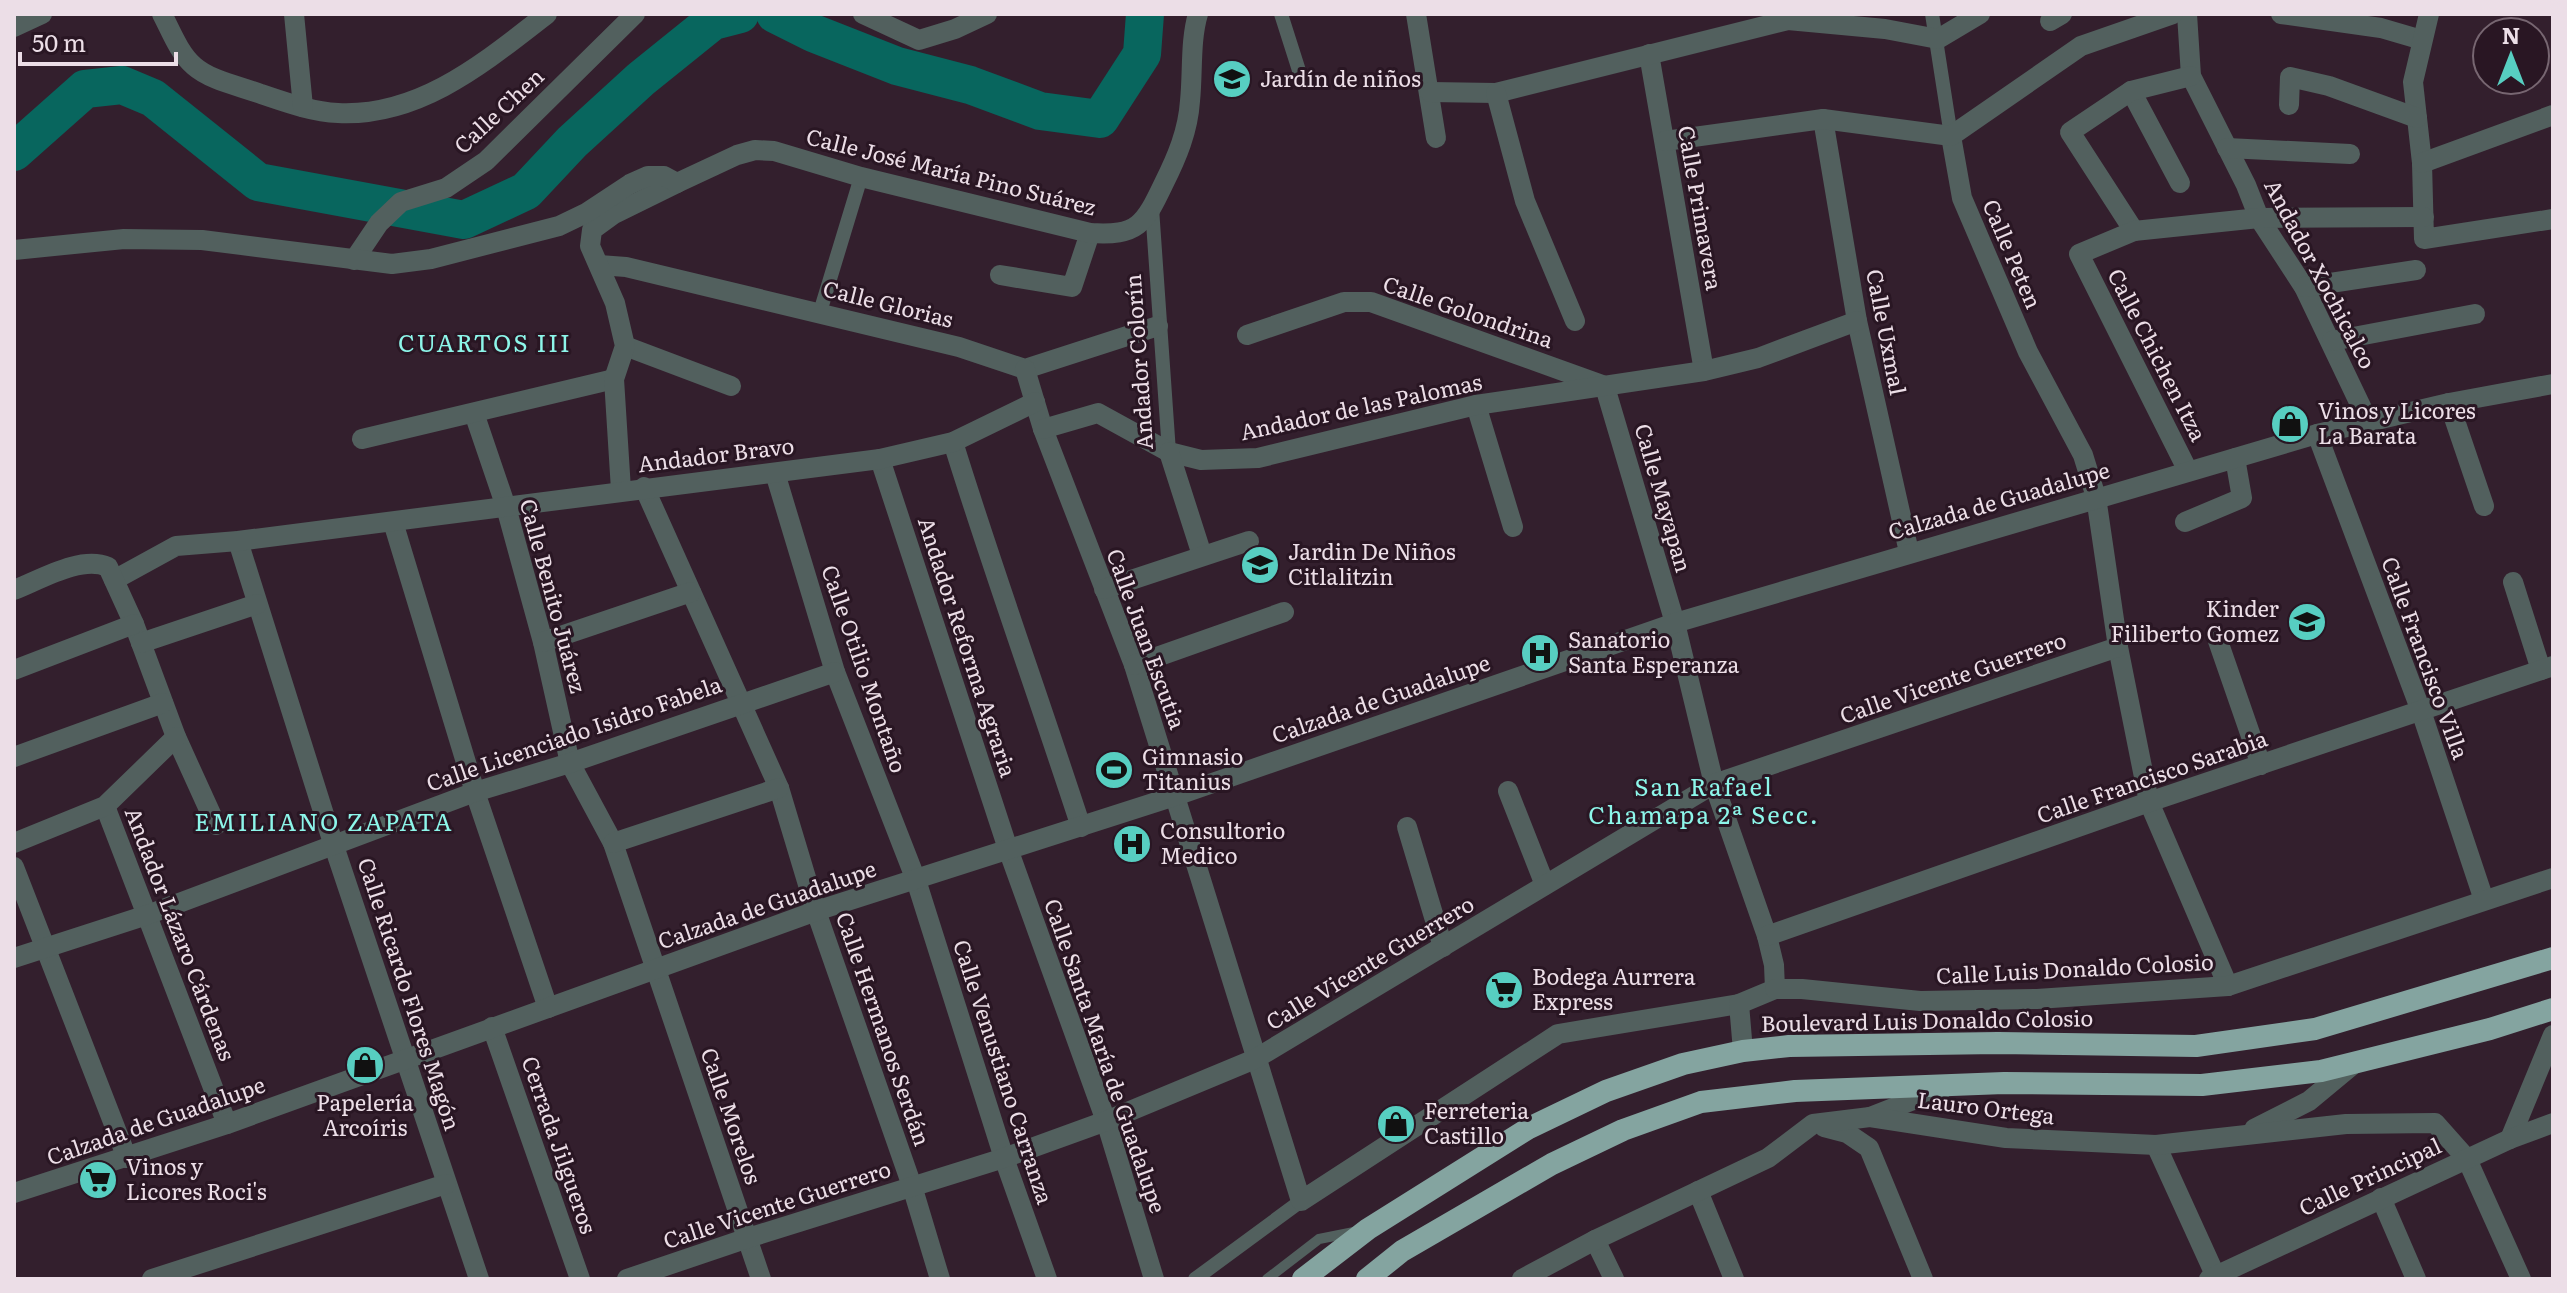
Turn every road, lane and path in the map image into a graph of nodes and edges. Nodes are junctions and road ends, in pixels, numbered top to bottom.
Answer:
1 (42, 14) edge
2 (162, 14) edge
3 (294, 14) edge
4 (547, 14) edge
5 (635, 14) edge
6 (863, 14) edge
7 (987, 14) edge
8 (1198, 14) edge
9 (1281, 14) edge
10 (1416, 14) edge
11 (1932, 14) edge
12 (1980, 14) edge
13 (2173, 14) edge
14 (2187, 14) edge
15 (2281, 14) edge
16 (2429, 14) edge
17 (1788, 17) edge
18 (14, 27) edge
19 (1938, 39) junction
20 (2422, 40) junction
21 (1649, 54) junction
22 (2191, 76) junction
23 (1302, 80) dead end
24 (2131, 91) junction
25 (1430, 92) junction
26 (1496, 93) junction
27 (2289, 105) dead end
28 (303, 107) junction
29 (2553, 115) edge
30 (2417, 118) junction
31 (1823, 119) junction
32 (1951, 136) junction
33 (1436, 138) dead end
34 (1665, 141) junction
35 (2227, 148) junction
36 (2350, 154) dead end
37 (2422, 163) junction
38 (861, 177) junction
39 (677, 183) junction
40 (2180, 183) dead end
41 (1152, 208) junction
42 (2424, 217) junction
43 (2259, 218) junction
44 (2553, 219) edge
45 (2134, 231) junction
46 (1090, 233) junction
47 (14, 250) edge
48 (354, 260) junction
49 (599, 265) junction
50 (2416, 270) dead end
51 (1000, 275) dead end
52 (2304, 287) junction
53 (820, 312) junction
54 (2475, 314) dead end
55 (1575, 321) dead end
56 (1857, 321) junction
57 (1158, 326) junction
58 (1247, 335) dead end
59 (2332, 341) junction
60 (625, 346) junction
61 (1025, 369) junction
62 (1704, 371) junction
63 (614, 379) junction
64 (2553, 384) edge
65 (731, 386) dead end
66 (1605, 387) junction
67 (1035, 402) junction
68 (2449, 403) junction
69 (1476, 405) junction
70 (474, 413) junction
71 (2368, 421) junction
72 (1043, 429) junction
73 (2317, 434) junction
74 (362, 439) dead end
75 (953, 442) junction
76 (1169, 452) junction
77 (2235, 458) junction
78 (880, 459) junction
79 (2188, 471) junction
80 (775, 473) junction
81 (644, 487) junction
82 (621, 490) junction
83 (2096, 497) junction
84 (2484, 506) dead end
85 (506, 507) junction
86 (393, 522) junction
87 (2185, 522) dead end
88 (1513, 527) dead end
89 (238, 541) junction
90 (1249, 541) dead end
91 (1909, 552) junction
92 (1202, 555) junction
93 (114, 580) junction
94 (2513, 582) dead end
95 (1104, 589) junction
96 (14, 590) edge
97 (691, 592) junction
98 (257, 604) junction
99 (1284, 612) dead end
100 (1675, 623) junction
101 (137, 634) junction
102 (2218, 641) dead end
103 (543, 642) junction
104 (2118, 647) junction
105 (1134, 665) junction
106 (2547, 668) edge
107 (14, 670) edge
108 (835, 672) junction
109 (163, 703) junction
110 (740, 703) junction
111 (2421, 711) junction
112 (176, 737) junction
113 (14, 757) edge
114 (570, 763) junction
115 (2261, 765) junction
116 (1714, 784) junction
117 (779, 788) junction
118 (1508, 791) dead end
119 (475, 792) junction
120 (1175, 796) junction
121 (2149, 802) junction
122 (105, 806) junction
123 (216, 825) dead end
124 (1081, 827) junction
125 (1407, 827) dead end
126 (14, 843) edge
127 (333, 843) junction
128 (613, 843) junction
129 (1008, 849) junction
130 (14, 867) edge
131 (2553, 878) edge
132 (916, 880) junction
133 (1545, 885) junction
134 (2484, 900) junction
135 (816, 911) junction
136 (147, 915) junction
137 (1767, 936) junction
138 (1443, 947) junction
139 (44, 949) junction
140 (14, 958) edge
141 (2553, 958) edge
142 (655, 970) junction
143 (2228, 986) junction
144 (1775, 989) junction
145 (1739, 1004) junction
146 (548, 1008) junction
147 (2553, 1009) edge
148 (492, 1027) junction
149 (2553, 1035) edge
150 (1743, 1051) junction
151 (404, 1059) junction
152 (1255, 1059) junction
153 (2356, 1062) junction
154 (1952, 1085) junction
155 (1870, 1117) junction
156 (1106, 1121) junction
157 (2553, 1123) edge
158 (227, 1124) junction
159 (1813, 1124) junction
160 (2239, 1136) junction
161 (2510, 1139) junction
162 (2156, 1145) junction
163 (127, 1158) junction
164 (1004, 1158) junction
165 (2467, 1159) junction
166 (446, 1184) junction
167 (912, 1186) junction
168 (1698, 1191) junction
169 (14, 1193) edge
170 (2381, 1198) junction
171 (1301, 1201) junction
172 (1368, 1229) junction
173 (748, 1238) junction
174 (1595, 1240) junction
175 (1385, 1270) edge
176 (2214, 1278) edge
177 (152, 1279) edge
178 (479, 1279) edge
179 (580, 1279) edge
180 (627, 1279) edge
181 (761, 1279) edge
182 (940, 1279) edge
183 (1047, 1279) edge
184 (1154, 1279) edge
185 (1195, 1279) edge
186 (1267, 1279) edge
187 (1303, 1279) edge
188 (1367, 1279) edge
189 (1522, 1279) edge
190 (1614, 1279) edge
191 (1734, 1279) edge
192 (1923, 1279) edge
193 (2416, 1279) edge
194 (2521, 1279) edge

1 - 18 street
2 - 28 street
3 - 28 street
4 - 28 street
5 - 48 street, Calle Chen
6 - 7 street
8 - 41 street, Calle José María Pino Suárez
9 - 23 street
10 - 25 street
11 - 19 street, Calle Peten
12 - 19 street
13 - 32 street
14 - 22 street, Andador Xochicalco
15 - 20 street
16 - 20 street
17 - 19 street
17 - 21 street
19 - 32 street, Calle Peten
20 - 30 street
21 - 26 street
21 - 34 street, Calle Primavera
22 - 24 street
22 - 35 street, Andador Xochicalco
24 - 40 street
24 - 45 street
25 - 26 street
25 - 33 street
26 - 55 street
27 - 30 street
29 - 37 street
30 - 37 street
31 - 32 street
31 - 34 street
31 - 56 street, Calle Uxmal
32 - 83 street, Calle Peten
34 - 62 street, Calle Primavera
35 - 36 street
35 - 43 street, Andador Xochicalco
37 - 42 street
38 - 39 street, Calle José María Pino Suárez
38 - 46 street, Calle José María Pino Suárez
38 - 53 street
39 - 48 street, Calle José María Pino Suárez
39 - 49 street, Calle José María Pino Suárez
41 - 46 street, Calle José María Pino Suárez
41 - 57 street, Andador Colorín
42 - 43 street, Calle Chichen Itza
42 - 44 street
43 - 45 street, Calle Chichen Itza
43 - 52 street, Andador Xochicalco
45 - 79 street, Calle Chichen Itza
46 - 51 street
47 - 48 street, Calle José María Pino Suárez
49 - 53 street, Calle Glorias
49 - 60 street
50 - 52 street
52 - 59 street, Andador Xochicalco
53 - 61 street, Calle Glorias
54 - 59 street
56 - 62 street, Andador de las Palomas
56 - 91 street, Calle Uxmal
57 - 61 street
57 - 76 street, Andador Colorín
58 - 66 street, Calle Golondrina
59 - 71 street, Andador Xochicalco
60 - 63 street
60 - 65 street
61 - 67 street, Calle Juan Escutia
62 - 66 street, Andador de las Palomas
63 - 70 street
63 - 82 street
64 - 68 street, Calzada de Guadalupe
66 - 69 street, Andador de las Palomas
66 - 100 street, Calle Mayapan
67 - 72 street, Calle Juan Escutia
67 - 75 street, Andador Bravo
68 - 71 street, Calzada de Guadalupe
68 - 84 street
69 - 76 street, Andador de las Palomas
69 - 88 street
70 - 74 street
70 - 85 street, Calle Benito Juárez
71 - 73 street, Calzada de Guadalupe
72 - 76 street, Andador de las Palomas
72 - 95 street, Calle Juan Escutia
73 - 77 street, Calzada de Guadalupe
73 - 111 street, Calle Francisco Villa
75 - 78 street, Andador Bravo
75 - 124 street
76 - 92 street, Andador Colorín
77 - 79 street, Calzada de Guadalupe
77 - 87 street
78 - 80 street, Andador Bravo
78 - 129 street, Andador Reforma Agraria
79 - 83 street, Calzada de Guadalupe
80 - 81 street, Andador Bravo
80 - 108 street, Calle Otilio Montaño
81 - 82 street, Andador Bravo
81 - 97 street, Calle Hermanos Serdán
82 - 85 street, Andador Bravo
83 - 91 street, Calzada de Guadalupe
83 - 104 street, Calle Peten
85 - 86 street, Andador Bravo
85 - 103 street, Calle Benito Juárez
86 - 89 street, Andador Bravo
86 - 119 street
89 - 93 street, Andador Bravo
89 - 98 street, Calle Ricardo Flores Magón
90 - 92 street
91 - 100 street, Calzada de Guadalupe
92 - 95 street
93 - 96 street
93 - 101 street
94 - 106 street
95 - 105 street, Calle Juan Escutia
97 - 103 street
97 - 110 street, Calle Hermanos Serdán
98 - 101 street
98 - 127 street, Calle Ricardo Flores Magón
99 - 105 street
100 - 116 street, Calle Mayapan
100 - 120 street, Calzada de Guadalupe
101 - 107 street
101 - 109 street
102 - 115 street
103 - 114 street, Calle Benito Juárez
104 - 116 street, Calle Vicente Guerrero
104 - 121 street, Calle Peten
105 - 120 street, Calle Juan Escutia
106 - 111 street, Calle Francisco Sarabia
108 - 110 street, Calle Licenciado Isidro Fabela
108 - 132 street, Calle Otilio Montaño
109 - 112 street
109 - 113 street
110 - 114 street, Calle Licenciado Isidro Fabela
110 - 117 street, Calle Hermanos Serdán
111 - 115 street, Calle Francisco Sarabia
111 - 134 street, Calle Francisco Villa
112 - 122 street
112 - 123 street
114 - 119 street, Calle Licenciado Isidro Fabela
114 - 128 street, Calle Benito Juárez
115 - 121 street, Calle Francisco Sarabia
116 - 133 street, Calle Vicente Guerrero
116 - 137 street, Calle Mayapan
117 - 128 street
117 - 135 street, Calle Hermanos Serdán
118 - 133 street
119 - 127 street, Calle Licenciado Isidro Fabela
119 - 146 street
120 - 124 street, Calzada de Guadalupe
120 - 152 street, Calle Juan Escutia
121 - 137 street, Calle Francisco Sarabia
121 - 143 street, Calle Peten
122 - 126 street
122 - 136 street, Andador Lázaro Cárdenas
124 - 129 street, Calzada de Guadalupe
125 - 138 street
127 - 136 street, Calle Licenciado Isidro Fabela
127 - 151 street, Calle Ricardo Flores Magón
128 - 142 street, Calle Benito Juárez
129 - 132 street, Calzada de Guadalupe
129 - 156 street, Calle Santa María de Guadalupe
130 - 139 street
131 - 134 street, Calle Luis Donaldo Colosio
132 - 135 street, Calzada de Guadalupe
132 - 164 street, Calle Venustiano Carranza
133 - 138 street, Calle Vicente Guerrero
134 - 143 street, Calle Luis Donaldo Colosio
135 - 142 street, Calzada de Guadalupe
135 - 167 street, Calle Hermanos Serdán
136 - 139 street, Calle Licenciado Isidro Fabela
136 - 158 street, Andador Lázaro Cárdenas
137 - 144 street, Calle Mayapan
138 - 152 street, Calle Vicente Guerrero
139 - 140 street, Calle Licenciado Isidro Fabela
139 - 163 street
141 - 150 highway, Boulevard Luis Donaldo Colosio
142 - 146 street, Calzada de Guadalupe
142 - 173 street, Calle Morelos
143 - 144 street, Calle Luis Donaldo Colosio
144 - 145 street
145 - 150 street
145 - 171 street
146 - 148 street, Calzada de Guadalupe
147 - 153 highway
148 - 151 street, Calzada de Guadalupe
148 - 179 street, Cerrada Jilgueros
149 - 161 street
150 - 172 highway, Boulevard Luis Donaldo Colosio
151 - 158 street, Calzada de Guadalupe
151 - 166 street, Calle Ricardo Flores Magón
152 - 156 street, Calle Vicente Guerrero
152 - 171 street, Calle Juan Escutia
153 - 154 highway
153 - 160 street
154 - 155 street
154 - 175 highway
155 - 159 street, Lauro Ortega
155 - 162 street, Lauro Ortega
156 - 164 street, Calle Vicente Guerrero
156 - 184 street, Calle Santa María de Guadalupe
157 - 161 street, Calle Principal
158 - 163 street, Calzada de Guadalupe
159 - 168 street
159 - 192 street
160 - 162 street, Lauro Ortega
160 - 165 street, Lauro Ortega
161 - 165 street, Calle Principal
162 - 176 street
163 - 169 street, Calzada de Guadalupe
164 - 167 street, Calle Vicente Guerrero
164 - 183 street, Calle Venustiano Carranza
165 - 170 street, Calle Principal
165 - 194 street
166 - 177 street
166 - 178 street, Calle Ricardo Flores Magón
167 - 173 street, Calle Vicente Guerrero
167 - 182 street, Calle Hermanos Serdán
168 - 174 street
168 - 191 street
170 - 176 street, Calle Principal
170 - 193 street
171 - 185 street
172 - 186 lane
172 - 187 highway, Boulevard Luis Donaldo Colosio
173 - 180 street, Calle Vicente Guerrero
173 - 181 street, Calle Morelos
174 - 189 street
174 - 190 street
175 - 188 highway

